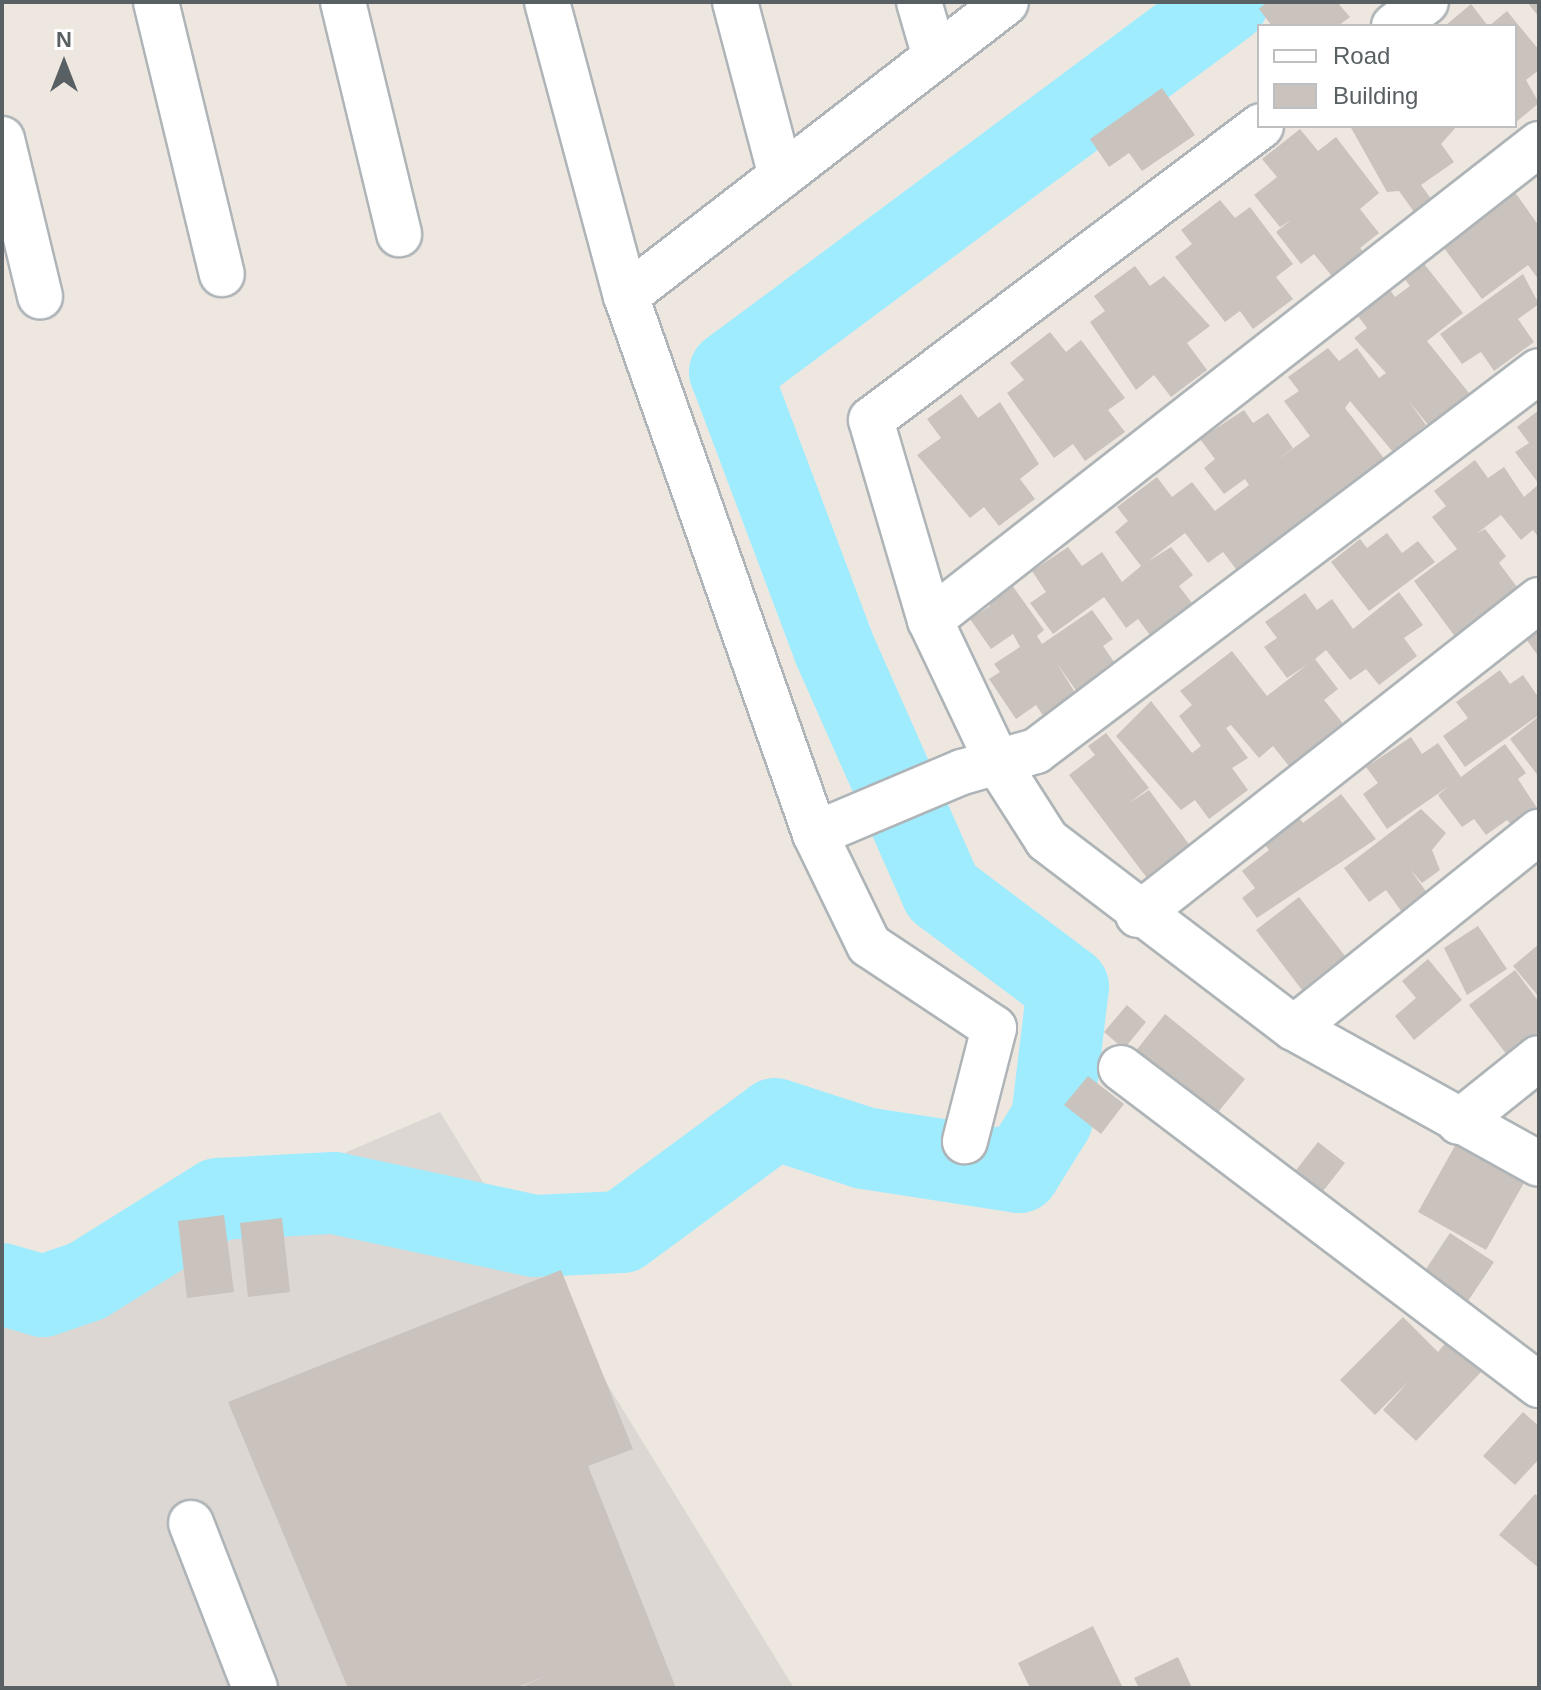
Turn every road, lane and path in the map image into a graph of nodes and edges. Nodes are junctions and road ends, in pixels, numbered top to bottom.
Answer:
1 (156, 2) edge
2 (343, 2) edge
3 (547, 2) edge
4 (735, 2) edge
5 (919, 2) edge
6 (1006, 2) edge
7 (1426, 2) edge
8 (1397, 24) edge
9 (935, 57) junction
10 (1258, 128) edge
11 (2, 139) edge
12 (1539, 144) edge
13 (781, 176) junction
14 (399, 234) dead end
15 (222, 274) dead end
16 (40, 296) dead end
17 (626, 296) junction
18 (1539, 371) edge
19 (1539, 600) edge
20 (930, 620) junction
21 (999, 765) junction
22 (1539, 832) edge
23 (815, 834) junction
24 (1138, 915) junction
25 (1294, 1028) junction
26 (1539, 1058) edge
27 (1121, 1068) dead end
28 (1459, 1122) junction
29 (965, 1141) dead end
30 (1539, 1164) edge
31 (1539, 1385) edge
32 (191, 1523) dead end
33 (255, 1688) edge

1 - 15 street
2 - 14 street
3 - 17 street
4 - 13 street
5 - 9 street
6 - 9 street
7 - 8 street
9 - 13 street
10 - 20 street
11 - 16 street
12 - 20 street
13 - 17 street
17 - 23 street
18 - 21 street
19 - 24 street
20 - 21 street
21 - 23 street
21 - 24 street
22 - 25 street
23 - 29 street
24 - 25 street
25 - 28 street
26 - 28 street
27 - 31 street
28 - 30 street
32 - 33 street

